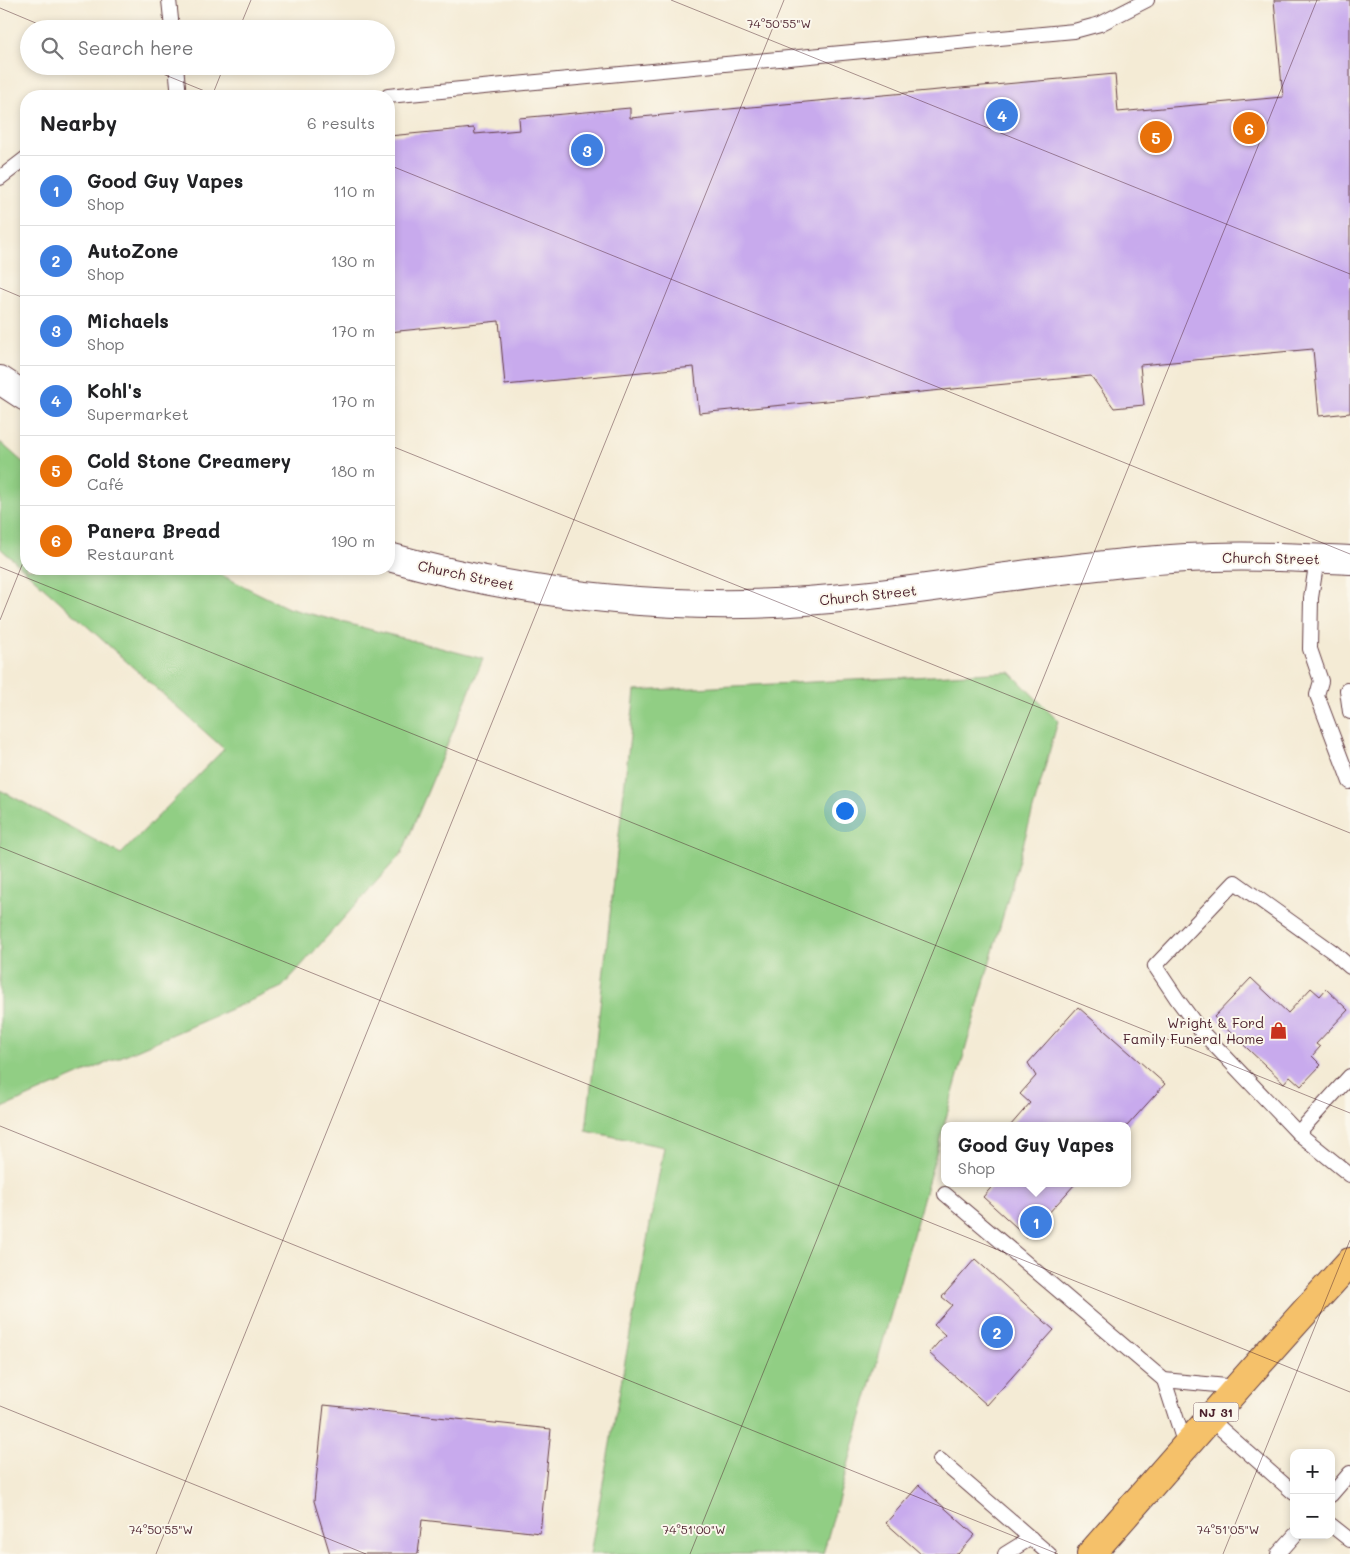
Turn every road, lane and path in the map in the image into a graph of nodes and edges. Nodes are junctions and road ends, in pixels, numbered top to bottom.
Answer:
1 (169, 0) edge
2 (1147, 0) edge
3 (171, 20) edge
4 (177, 75) edge
5 (178, 90) edge
6 (395, 95) edge
7 (20, 163) edge
8 (0, 178) edge
9 (0, 380) edge
10 (20, 393) edge
11 (395, 558) edge
12 (1318, 559) junction
13 (1350, 560) edge
14 (1348, 693) edge
15 (1350, 712) edge
16 (1350, 782) edge
17 (1350, 967) edge
18 (1350, 1076) edge
19 (1298, 1132) junction
20 (1350, 1176) edge
21 (945, 1194) dead end
22 (1346, 1267) edge
23 (1164, 1380) junction
24 (1237, 1387) junction
25 (1210, 1419) junction
26 (1186, 1448) junction
27 (940, 1460) dead end
28 (1350, 1473) edge
29 (1290, 1489) edge
30 (1332, 1494) edge
31 (1335, 1528) edge
32 (1031, 1538) junction
33 (1291, 1539) edge
34 (1350, 1540) edge
35 (1004, 1554) edge
36 (1049, 1554) edge
37 (1092, 1554) edge
38 (1278, 1554) edge

1 - 3 lane
2 - 6 lane
4 - 5 lane
7 - 8 lane
9 - 10 street
11 - 12 street, Church Street
12 - 13 street, Church Street
12 - 16 lane
14 - 15 lane
17 - 19 lane
18 - 19 lane
19 - 20 lane
21 - 23 lane
22 - 24 highway, NJ 31
23 - 24 lane
23 - 26 lane
24 - 25 highway, NJ 31
25 - 26 highway, NJ 31
25 - 29 lane
26 - 37 highway, NJ 31
27 - 32 lane
28 - 30 lane
31 - 34 lane
32 - 35 lane
32 - 36 lane
33 - 38 lane

